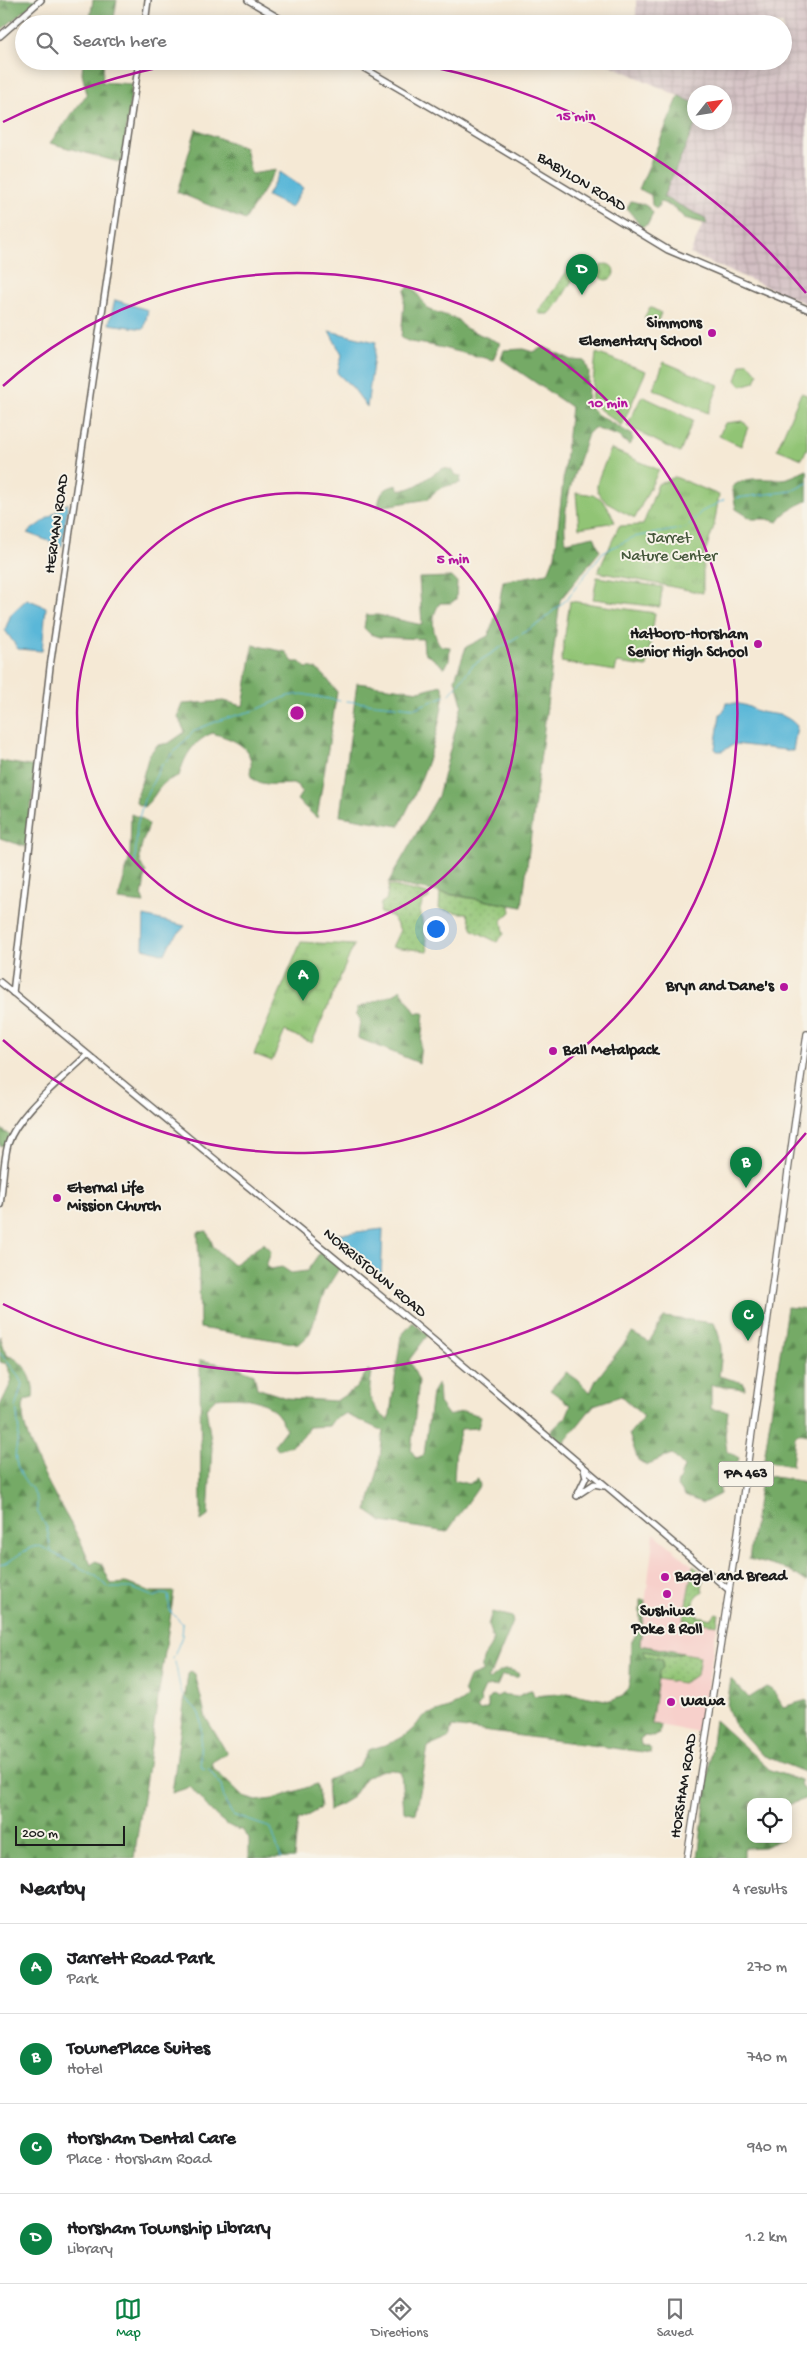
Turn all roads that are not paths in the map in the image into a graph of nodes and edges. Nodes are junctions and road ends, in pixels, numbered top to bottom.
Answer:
1 (41, 0) edge
2 (148, 0) edge
3 (248, 0) edge
4 (24, 15) edge
5 (146, 15) edge
6 (274, 15) edge
7 (15, 23) edge
8 (0, 36) edge
9 (138, 70) edge
10 (367, 70) edge
11 (807, 309) edge
12 (0, 982) edge
13 (13, 993) junction
14 (807, 1034) edge
15 (87, 1055) junction
16 (0, 1205) edge
17 (579, 1463) junction
18 (607, 1487) junction
19 (729, 1590) junction
20 (688, 1858) edge

1 - 4 street
2 - 5 street
3 - 6 street
7 - 8 street
9 - 13 street, HERMAN ROAD
10 - 11 street, BABYLON ROAD
12 - 13 street, NORRISTOWN ROAD
13 - 15 street, NORRISTOWN ROAD
14 - 19 main road, HORSHAM ROAD / PA 463
15 - 16 street
15 - 17 street, NORRISTOWN ROAD
17 - 18 street, NORRISTOWN ROAD
17 - 18 street
18 - 19 street, NORRISTOWN ROAD
19 - 20 main road, HORSHAM ROAD / PA 463

